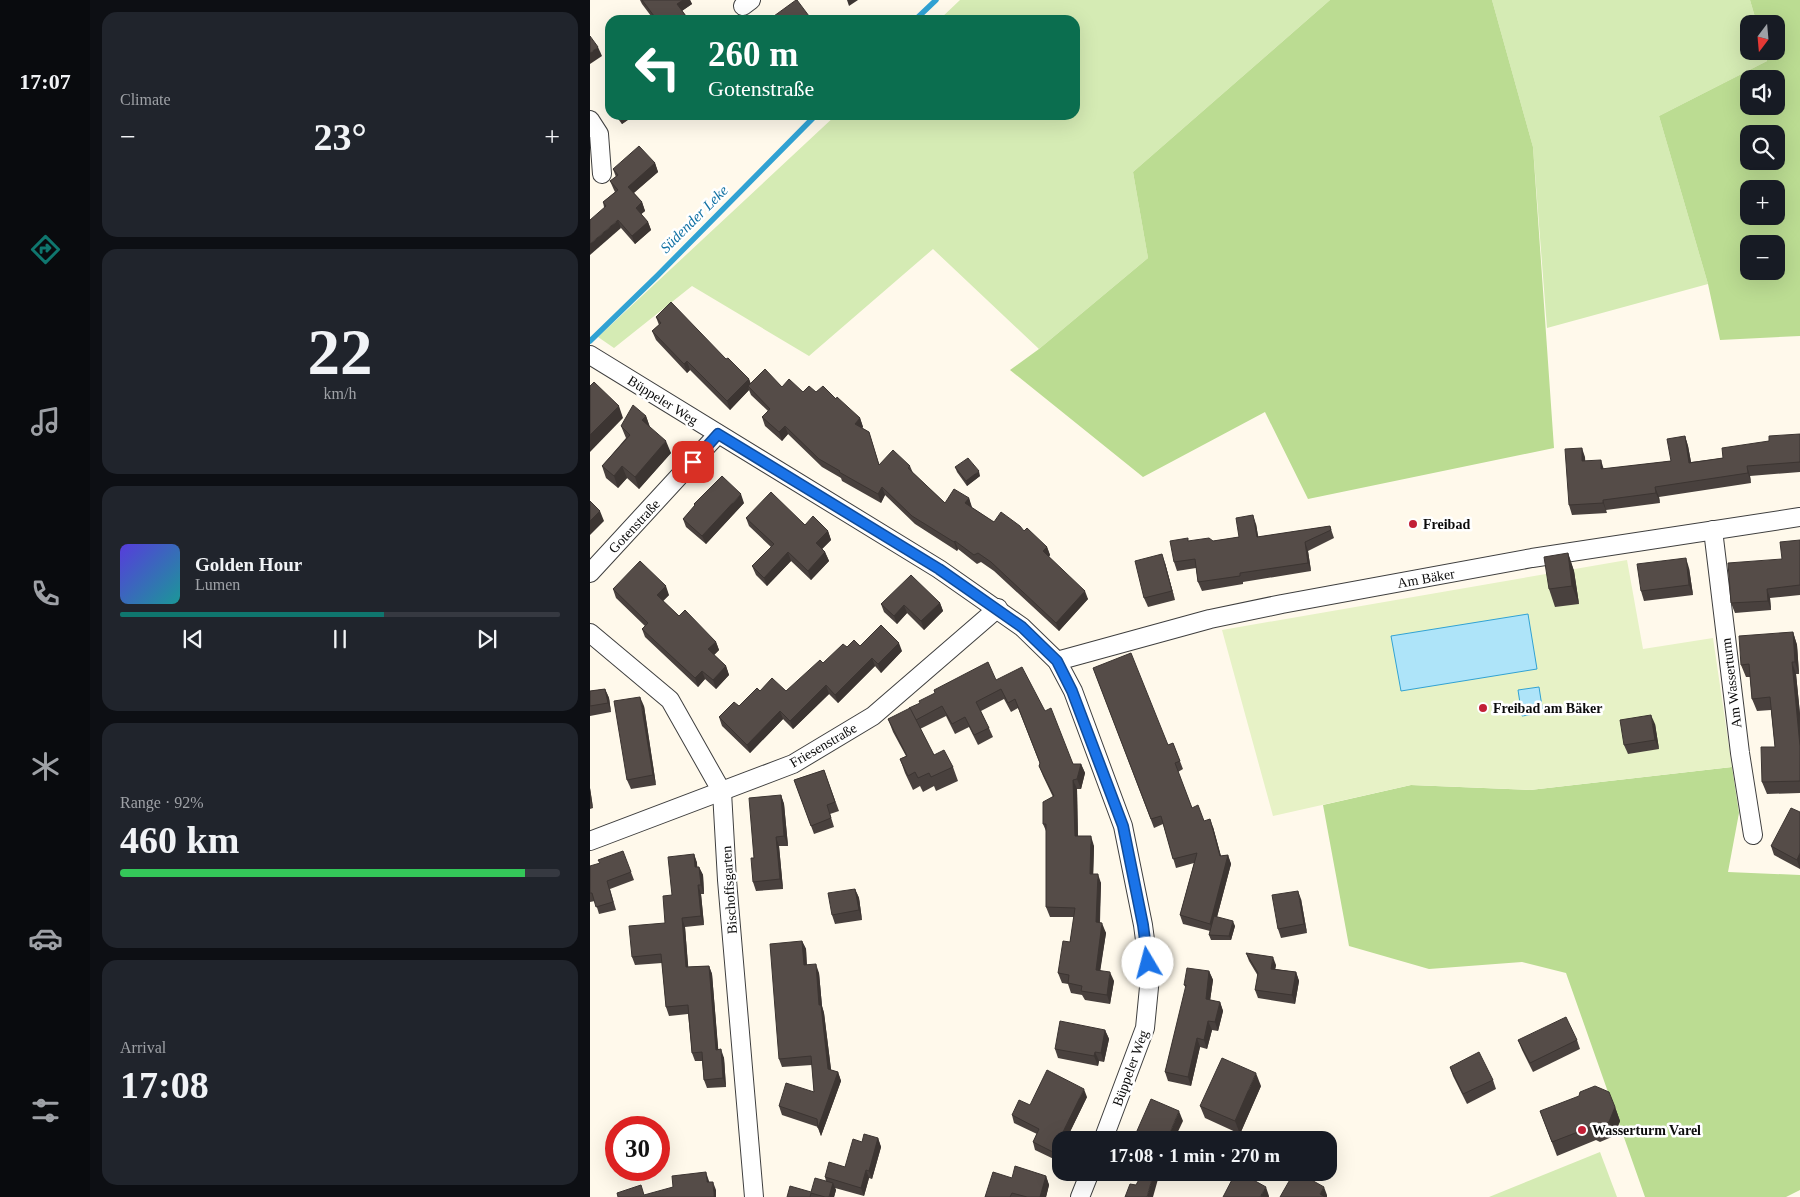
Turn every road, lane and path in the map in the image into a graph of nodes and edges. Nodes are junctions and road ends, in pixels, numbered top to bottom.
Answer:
1 (590, 120) edge
2 (602, 174) dead end
3 (593, 357) edge
4 (718, 434) junction
5 (1800, 517) edge
6 (1713, 530) junction
7 (590, 573) edge
8 (998, 608) junction
9 (590, 633) edge
10 (1057, 661) junction
11 (722, 792) junction
12 (1753, 835) dead end
13 (590, 840) edge
14 (1106, 1131) edge
15 (1086, 1181) edge
16 (754, 1197) edge
17 (1080, 1197) edge

1 - 2 street
3 - 4 street, Büppeler Weg
4 - 7 street, Gotenstraße
4 - 8 street, Büppeler Weg
5 - 6 street, Am Bäker
6 - 10 street, Am Bäker
6 - 12 street, Am Wasserturm
8 - 10 street, Büppeler Weg
8 - 11 street, Friesenstraße
9 - 11 street, Bischoffsgarten
10 - 14 street, Büppeler Weg
11 - 13 street, Friesenstraße
11 - 16 street, Bischoffsgarten
15 - 17 street

